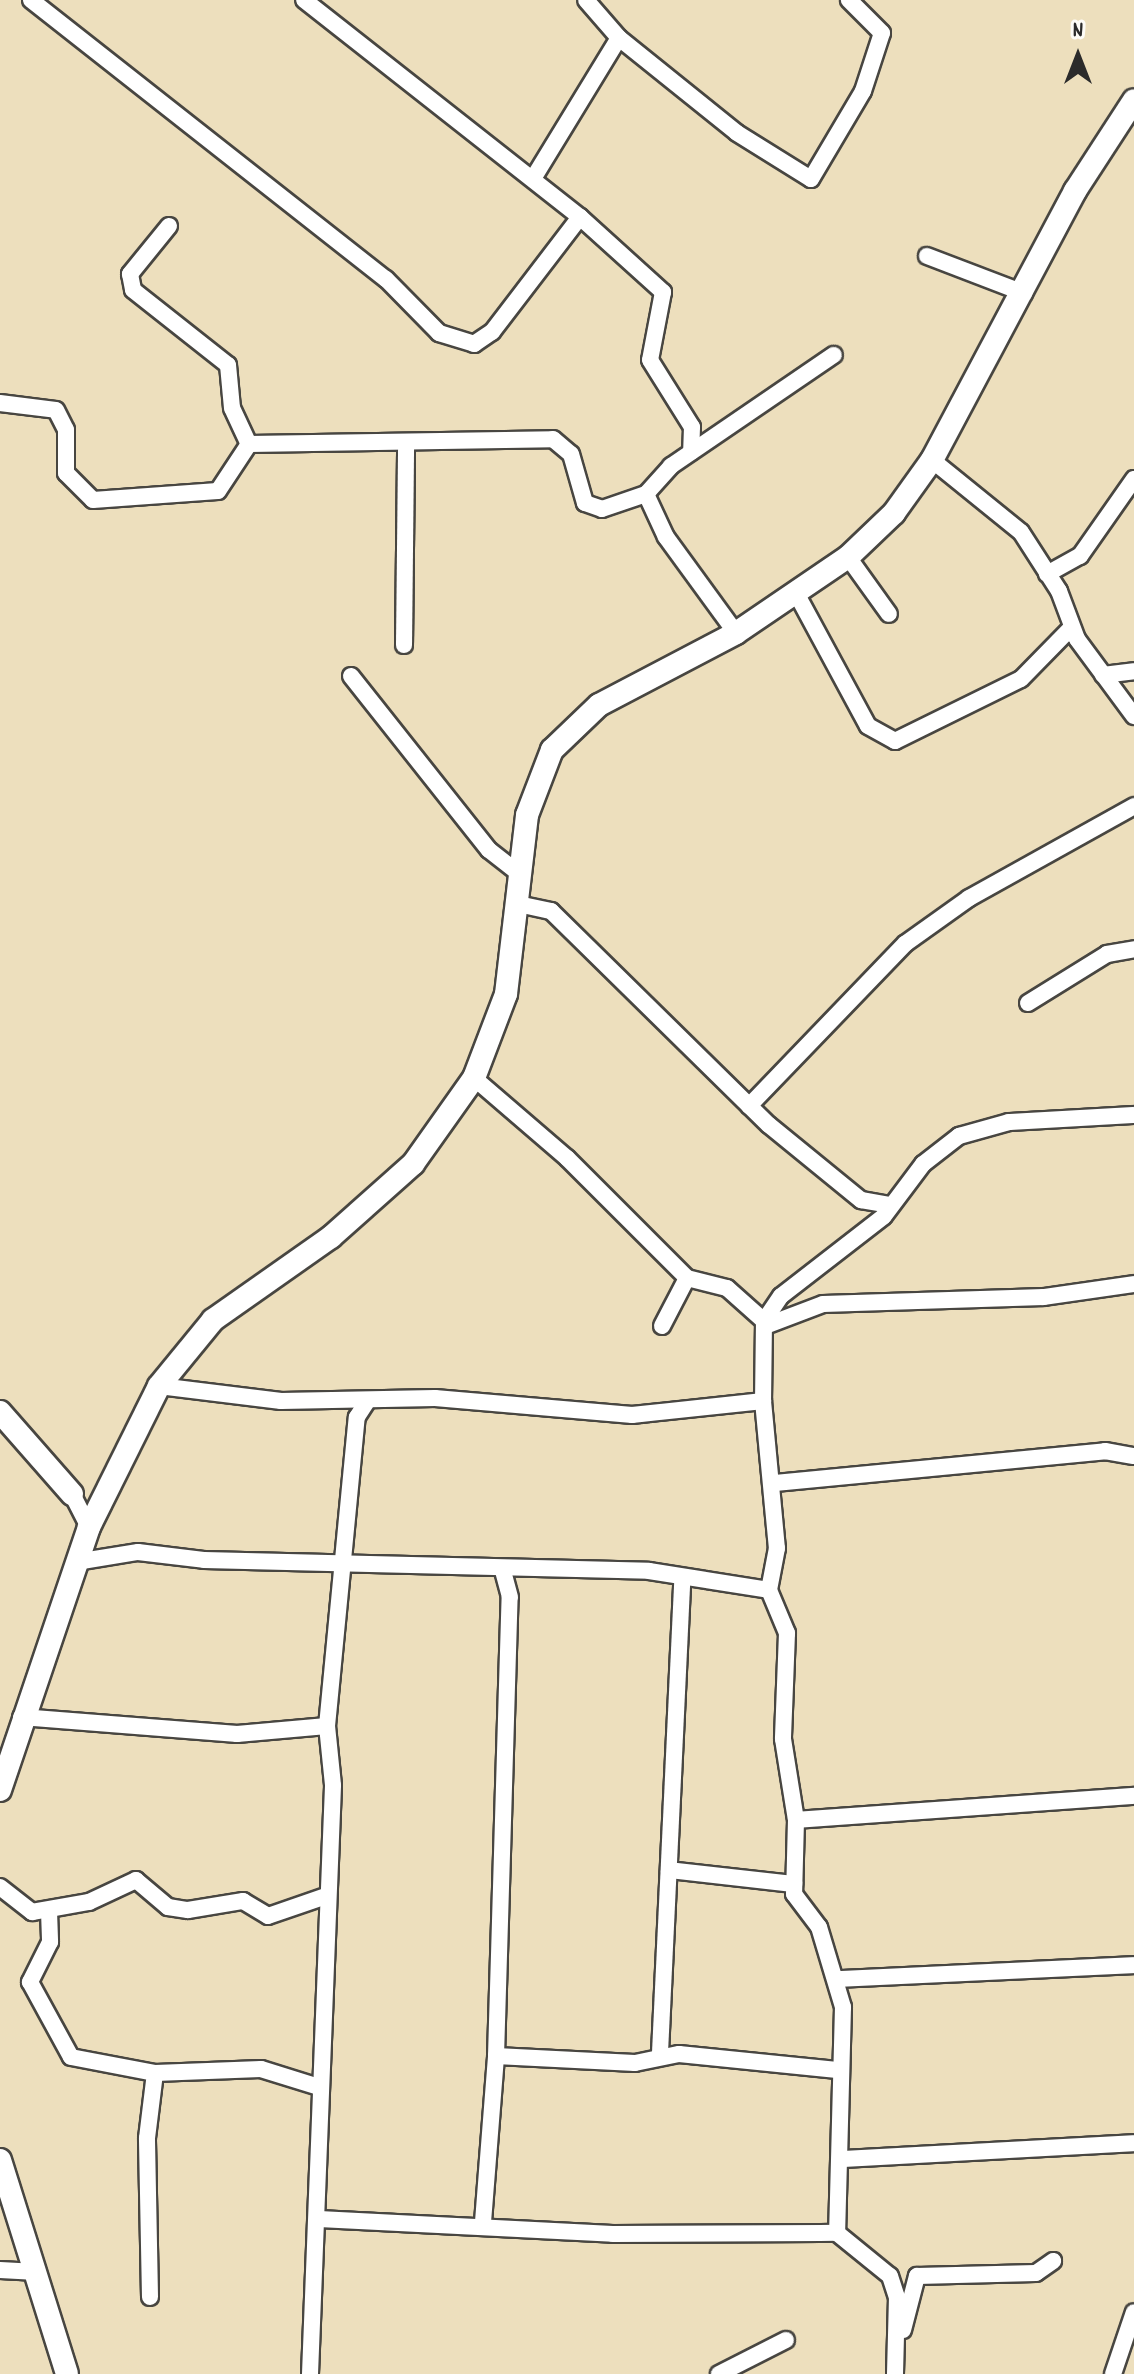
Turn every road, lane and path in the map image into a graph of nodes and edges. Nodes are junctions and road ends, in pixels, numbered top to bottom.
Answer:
1 (31, 0) edge
2 (304, 0) edge
3 (586, 0) edge
4 (849, 0) edge
5 (619, 38) junction
6 (1134, 100) edge
7 (534, 177) junction
8 (580, 217) junction
9 (169, 226) dead end
10 (927, 256) dead end
11 (1024, 293) junction
12 (834, 355) dead end
13 (0, 403) edge
14 (406, 443) junction
15 (249, 444) junction
16 (691, 452) junction
17 (932, 460) junction
18 (1134, 479) edge
19 (646, 494) junction
20 (848, 557) junction
21 (1047, 574) junction
22 (795, 591) junction
23 (889, 614) dead end
24 (1071, 628) junction
25 (736, 633) junction
26 (404, 645) dead end
27 (1134, 671) edge
28 (1103, 675) junction
29 (351, 676) dead end
30 (1134, 716) edge
31 (1134, 806) edge
32 (521, 875) junction
33 (518, 904) junction
34 (1134, 949) edge
35 (1028, 1003) dead end
36 (474, 1078) junction
37 (749, 1106) junction
38 (1134, 1115) edge
39 (888, 1205) junction
40 (687, 1278) junction
41 (1134, 1284) edge
42 (662, 1326) dead end
43 (763, 1326) junction
44 (159, 1386) junction
45 (763, 1401) junction
46 (362, 1410) junction
47 (0, 1412) edge
48 (1134, 1456) edge
49 (775, 1483) junction
50 (72, 1494) junction
51 (103, 1497) junction
52 (89, 1527) junction
53 (76, 1562) junction
54 (344, 1564) junction
55 (503, 1570) junction
56 (682, 1578) junction
57 (769, 1590) junction
58 (21, 1717) junction
59 (319, 1728) junction
60 (4, 1751) edge
61 (0, 1790) edge
62 (1134, 1796) edge
63 (796, 1820) junction
64 (669, 1870) junction
65 (794, 1884) junction
66 (0, 1887) edge
67 (326, 1896) junction
68 (49, 1911) junction
69 (1134, 1965) edge
70 (839, 1979) junction
71 (660, 2053) junction
72 (496, 2056) junction
73 (837, 2070) junction
74 (155, 2073) junction
75 (319, 2087) junction
76 (1134, 2143) edge
77 (842, 2159) junction
78 (0, 2160) edge
79 (319, 2219) junction
80 (483, 2222) junction
81 (837, 2233) junction
82 (1053, 2261) dead end
83 (0, 2270) edge
84 (37, 2272) junction
85 (150, 2297) dead end
86 (1134, 2312) edge
87 (786, 2340) dead end
88 (897, 2350) junction
89 (726, 2372) edge
90 (67, 2374) edge
91 (310, 2374) edge
92 (895, 2374) edge
93 (1113, 2374) edge

1 - 8 street
2 - 7 street
3 - 5 street
4 - 5 street
5 - 7 street
6 - 11 street
7 - 8 street
8 - 16 street
9 - 15 street
10 - 11 street
11 - 17 street
12 - 16 street
13 - 15 street
14 - 15 street
14 - 19 street
14 - 26 street
16 - 19 street
17 - 20 street
17 - 21 street
18 - 21 street
19 - 25 street
20 - 22 street
20 - 23 street
21 - 24 street
22 - 24 street
22 - 25 street
24 - 28 street
25 - 32 street
27 - 28 street
28 - 30 street
29 - 32 street
31 - 37 street
32 - 33 street
33 - 36 street
33 - 37 street
34 - 35 street
36 - 40 street
36 - 44 street
37 - 39 street
38 - 39 street
39 - 43 street
40 - 42 street
40 - 43 street
41 - 43 street
43 - 45 street
44 - 46 street
44 - 51 street
45 - 46 street
45 - 49 street
46 - 54 street
47 - 50 street
48 - 49 street
49 - 57 street
50 - 51 street
50 - 52 street
51 - 52 street
52 - 53 street
53 - 54 street
53 - 58 street
54 - 55 street
54 - 59 street
55 - 56 street
55 - 72 street
56 - 57 street
56 - 64 street
57 - 63 street
58 - 59 street
58 - 60 street
59 - 67 street
60 - 61 street
62 - 63 street
63 - 65 street
64 - 65 street
64 - 71 street
65 - 70 street
66 - 68 street
67 - 68 street
67 - 75 street
68 - 74 street
69 - 70 street
70 - 73 street
71 - 72 street
71 - 73 street
72 - 80 street
73 - 77 street
74 - 75 street
74 - 85 street
75 - 79 street
76 - 77 street
77 - 81 street
78 - 84 street
79 - 80 street
79 - 91 street
80 - 81 street
81 - 88 street
82 - 88 street
83 - 84 street
84 - 90 street
86 - 93 street
87 - 89 street
88 - 92 street

